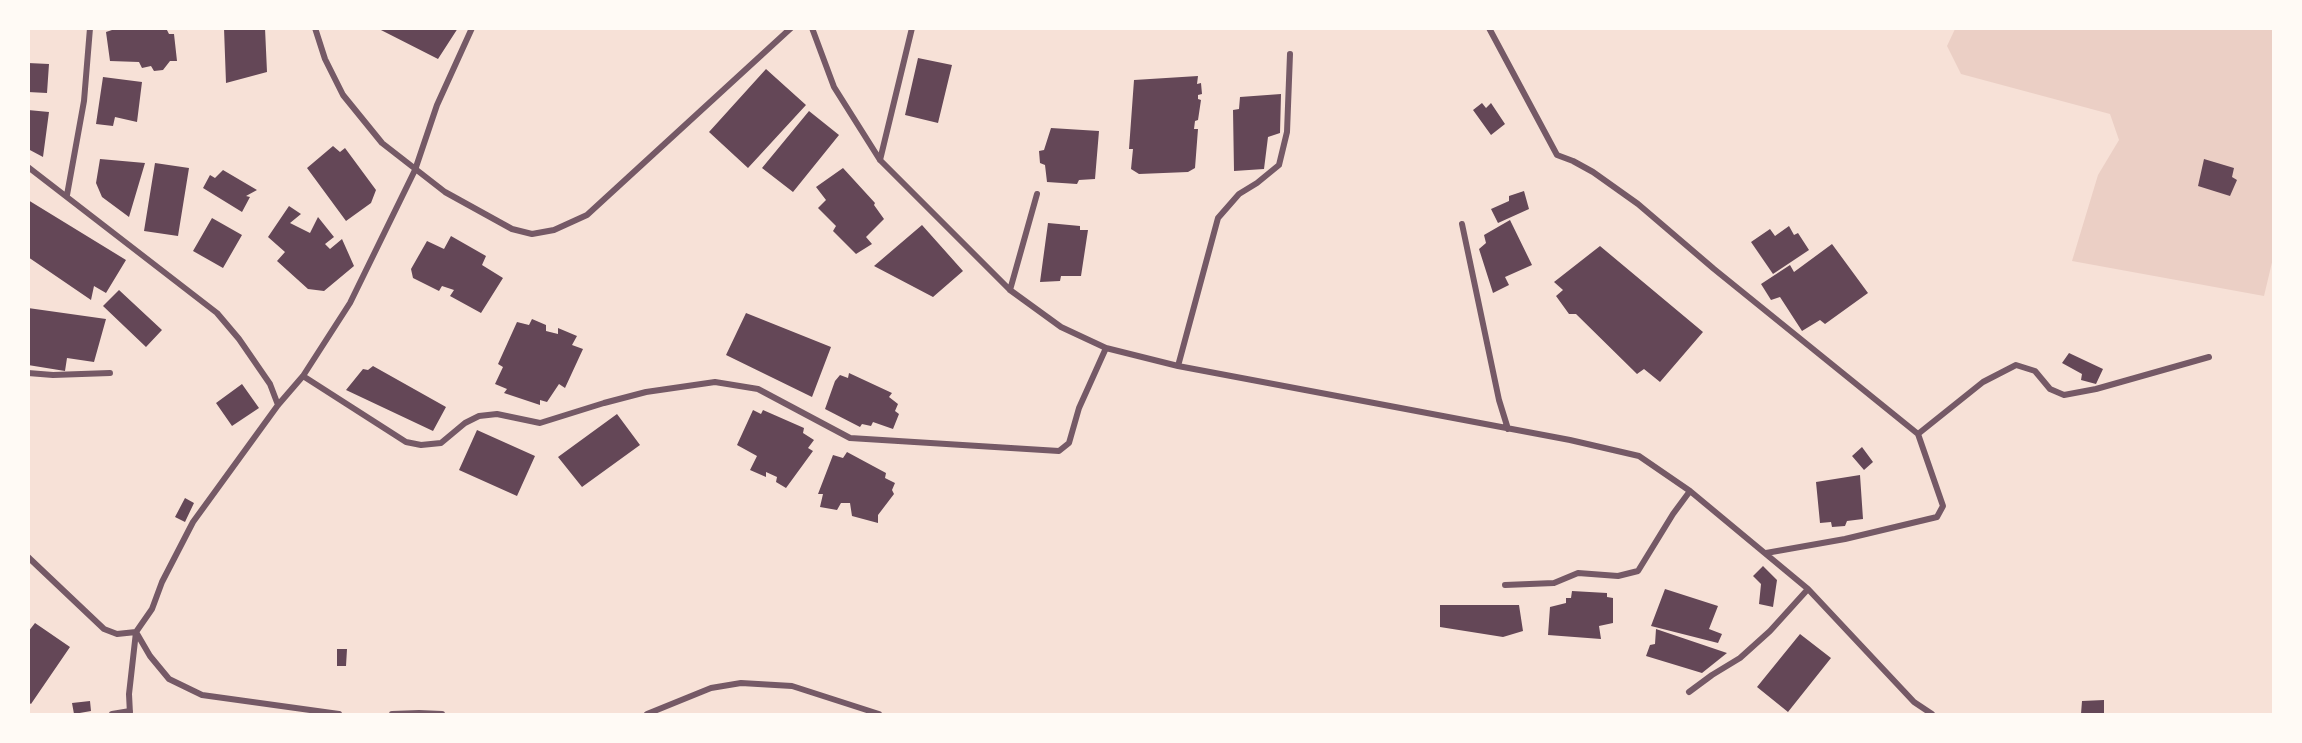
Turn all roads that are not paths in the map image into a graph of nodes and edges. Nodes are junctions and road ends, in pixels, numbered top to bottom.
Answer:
1 (90, 28) edge
2 (315, 28) edge
3 (472, 28) edge
4 (791, 28) edge
5 (812, 28) edge
6 (912, 28) edge
7 (1489, 28) edge
8 (1290, 54) dead end
9 (880, 160) junction
10 (28, 167) edge
11 (415, 170) junction
12 (1037, 194) dead end
13 (67, 195) junction
14 (1462, 224) dead end
15 (1010, 290) junction
16 (1106, 348) junction
17 (2209, 357) dead end
18 (1178, 366) junction
19 (28, 373) edge
20 (110, 373) dead end
21 (303, 376) junction
22 (278, 405) junction
23 (1508, 429) junction
24 (1918, 434) junction
25 (1690, 490) junction
26 (1766, 553) junction
27 (28, 557) edge
28 (1505, 585) dead end
29 (1808, 589) junction
30 (136, 632) junction
31 (1689, 692) dead end
32 (130, 713) edge
33 (112, 714) edge
34 (339, 714) edge
35 (392, 714) edge
36 (442, 714) edge
37 (647, 714) edge
38 (879, 714) edge
39 (1932, 714) edge

1 - 13 street
2 - 11 street
3 - 11 street
4 - 11 street
5 - 9 street
6 - 9 street
7 - 24 street
8 - 18 street
9 - 15 street
10 - 13 street
11 - 21 street
12 - 15 street
13 - 22 street
14 - 23 street
15 - 16 street
16 - 18 street
16 - 21 street
17 - 24 street
18 - 23 street
19 - 20 street
21 - 22 street
22 - 30 street
23 - 25 street
24 - 26 street
25 - 26 street
25 - 28 street
26 - 29 street
27 - 30 street
29 - 31 street
29 - 39 street
30 - 32 street
30 - 34 street
32 - 33 street
35 - 36 street
37 - 38 street

